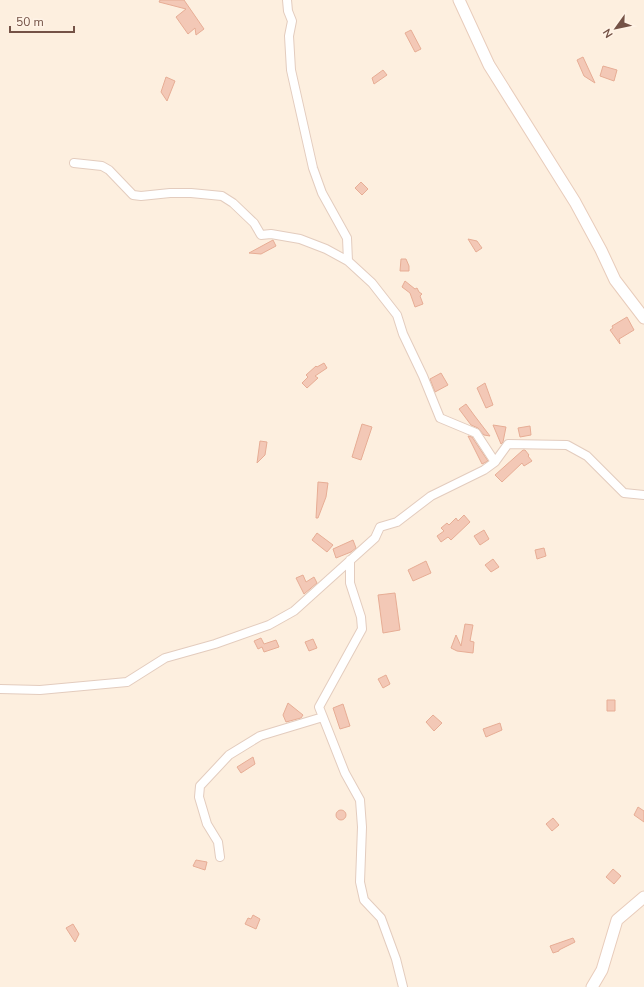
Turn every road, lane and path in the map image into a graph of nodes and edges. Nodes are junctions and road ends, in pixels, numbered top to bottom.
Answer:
1 (287, 0) edge
2 (459, 0) edge
3 (74, 163) dead end
4 (348, 261) junction
5 (644, 318) edge
6 (495, 462) junction
7 (644, 495) edge
8 (350, 560) junction
9 (0, 689) edge
10 (323, 717) junction
11 (220, 857) dead end
12 (644, 897) edge
13 (403, 987) edge
14 (592, 987) edge

1 - 4 street
2 - 5 street
3 - 4 street
4 - 6 street
6 - 7 street
6 - 8 street
8 - 9 street
8 - 10 street
10 - 11 street
10 - 13 street
12 - 14 street

